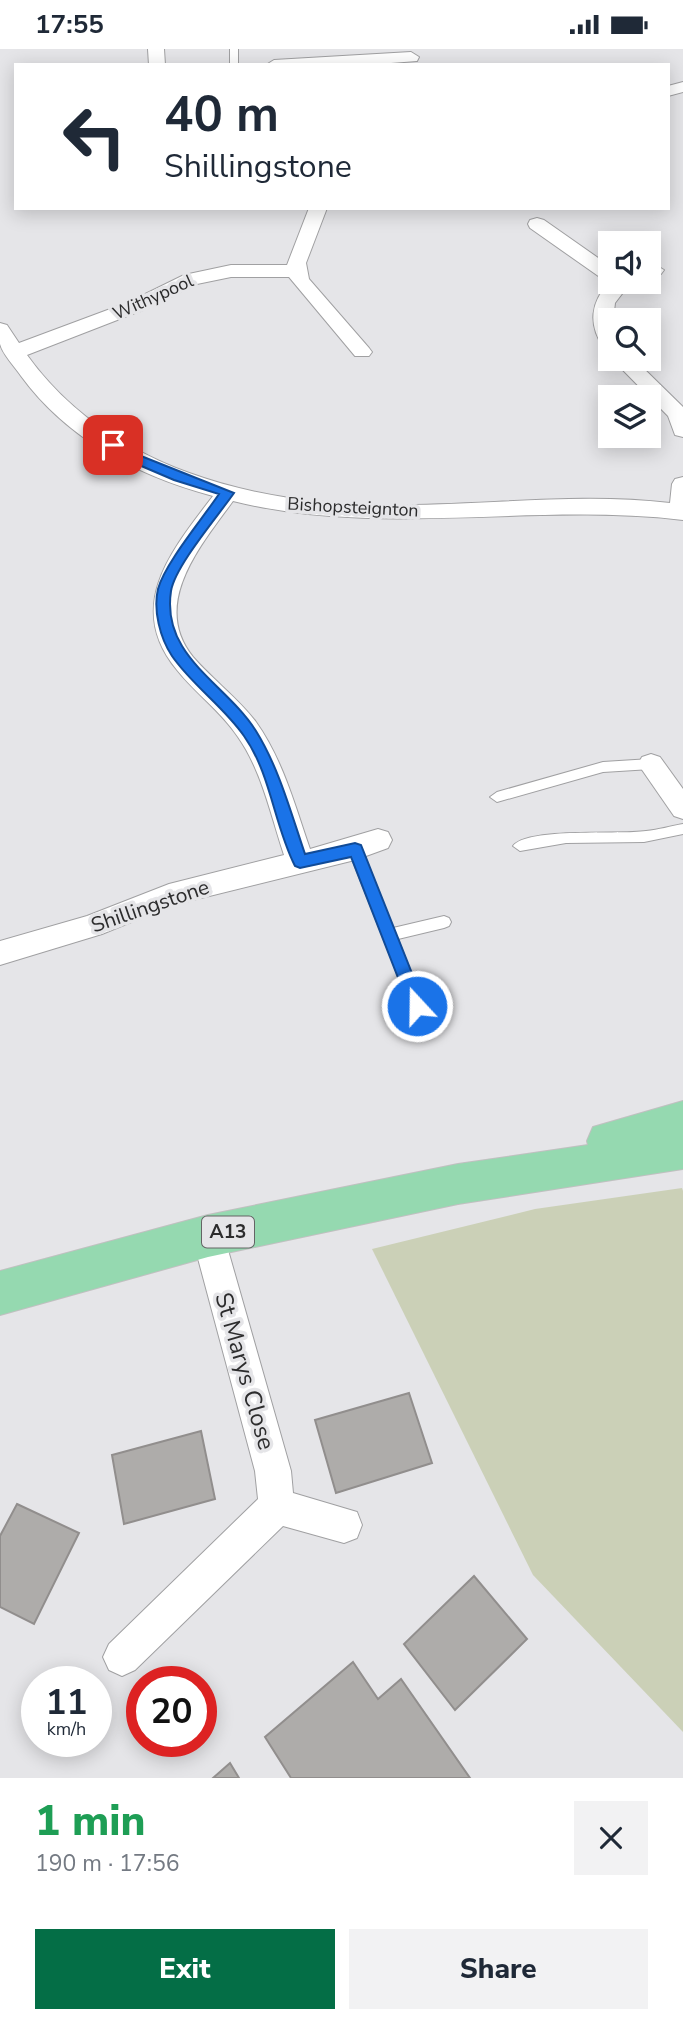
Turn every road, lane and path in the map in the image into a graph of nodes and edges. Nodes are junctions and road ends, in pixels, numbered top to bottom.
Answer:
1 (412, 57) edge
2 (308, 63) edge
3 (317, 210) edge
4 (537, 224) dead end
5 (598, 267) edge
6 (296, 271) junction
7 (0, 330) edge
8 (15, 352) junction
9 (362, 352) dead end
10 (634, 371) edge
11 (681, 419) edge
12 (683, 484) edge
13 (227, 493) junction
14 (682, 511) edge
15 (651, 764) joint
16 (498, 797) dead end
17 (683, 811) edge
18 (367, 845) joint
19 (520, 846) dead end
20 (300, 861) junction
21 (444, 922) dead end
22 (390, 935) junction
23 (0, 953) edge
24 (417, 1006) dead end
25 (683, 1120) edge
26 (683, 1150) edge
27 (458, 1184) junction
28 (208, 1236) junction
29 (0, 1293) edge
30 (277, 1506) junction
31 (344, 1525) dead end
32 (122, 1657) dead end

1 - 2 street
3 - 6 street
4 - 5 street
6 - 8 street, Withypool
6 - 9 street
7 - 8 street, Bishopsteignton
8 - 13 street, Bishopsteignton
10 - 11 street
12 - 14 street
13 - 14 street, Bishopsteignton
13 - 20 street
15 - 16 lane
15 - 17 street
17 - 19 lane
18 - 20 street, Shillingstone
18 - 22 lane
20 - 23 street, Shillingstone
21 - 22 lane
22 - 24 lane
25 - 27 main road, A13
26 - 27 main road, A13
27 - 28 main road, A13
28 - 29 main road, A13
28 - 30 street, St Marys Close
30 - 31 street
30 - 32 street

